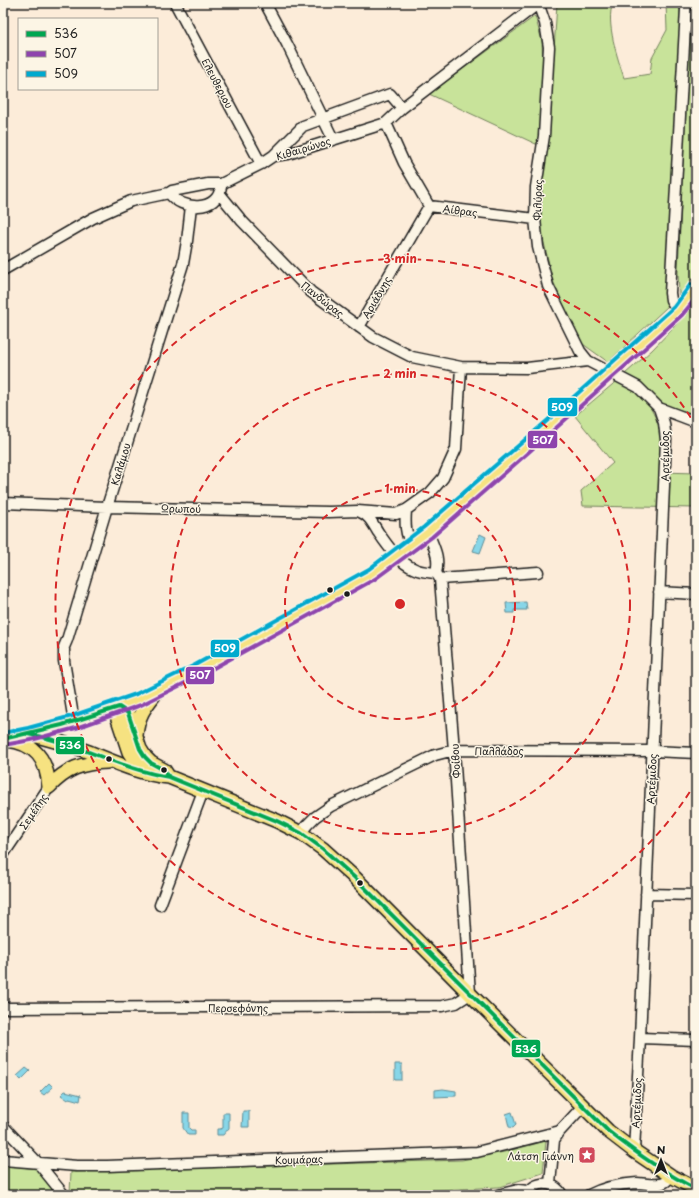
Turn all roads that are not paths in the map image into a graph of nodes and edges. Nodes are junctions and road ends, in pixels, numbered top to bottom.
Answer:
1 (175, 3) edge
2 (265, 3) edge
3 (538, 3) edge
4 (685, 3) edge
5 (402, 108) junction
6 (323, 118) junction
7 (386, 123) junction
8 (333, 139) junction
9 (273, 156) junction
10 (261, 164) junction
11 (220, 189) junction
12 (169, 193) junction
13 (191, 206) junction
14 (430, 206) junction
15 (535, 219) junction
16 (3, 270) edge
17 (696, 288) edge
18 (678, 311) junction
19 (359, 327) junction
20 (588, 361) junction
21 (462, 368) junction
22 (611, 372) junction
23 (659, 408) junction
24 (696, 422) edge
25 (3, 503) edge
26 (107, 507) junction
27 (406, 510) junction
28 (358, 511) junction
29 (428, 532) junction
30 (412, 546) junction
31 (397, 556) junction
32 (538, 572) dead end
33 (438, 576) junction
34 (659, 592) junction
35 (696, 594) edge
36 (157, 692) junction
37 (119, 707) junction
38 (74, 722) junction
39 (28, 734) junction
40 (136, 736) junction
41 (3, 739) edge
42 (454, 750) junction
43 (653, 751) junction
44 (696, 753) edge
45 (112, 762) junction
46 (142, 771) junction
47 (169, 777) junction
48 (49, 787) junction
49 (203, 791) junction
50 (301, 833) junction
51 (3, 855) edge
52 (646, 894) junction
53 (696, 895) edge
54 (160, 905) dead end
55 (470, 994) junction
56 (3, 1008) edge
57 (640, 1038) junction
58 (696, 1040) edge
59 (583, 1106) junction
60 (3, 1126) edge
61 (560, 1131) junction
62 (634, 1151) junction
63 (3, 1160) edge
64 (39, 1164) junction
65 (671, 1176) junction
66 (550, 1184) junction
67 (696, 1189) edge
68 (528, 1193) edge
69 (64, 1195) edge
70 (498, 1195) edge
71 (562, 1195) edge
72 (589, 1195) edge

1 - 10 street, Ελευθεριου
2 - 6 street
3 - 5 street, Κιθαιρώνος
3 - 15 street, Φιλύρας
4 - 18 street
5 - 6 street
5 - 7 street, Κιθαιρώνος
6 - 8 street
6 - 9 street
7 - 8 street, Κιθαιρώνος
7 - 14 street, Αίθρας
8 - 9 street, Κιθαιρώνος
9 - 10 street, Κιθαιρώνος
10 - 11 street, Κιθαιρώνος
11 - 12 street, Κιθαιρώνος
11 - 13 street
11 - 19 street, Πανδώρας
12 - 13 street
12 - 16 street, Κιθαιρώνος
13 - 26 street, Καλάμου
14 - 15 street, Αίθρας
14 - 19 street, Αριάδνης
15 - 20 street, Φιλύρας
17 - 18 main road
18 - 22 main road
19 - 21 street, Πανδώρας
20 - 21 street, Πανδώρας
20 - 22 street
21 - 27 street
22 - 23 street
22 - 29 main road
23 - 24 street
23 - 34 street, Αρτέμιδος
25 - 26 street, Ωρωπού
26 - 28 street, Ωρωπού
26 - 38 street, Καλάμου
27 - 28 street, Ωρωπού
27 - 30 street
28 - 31 street
29 - 30 main road
29 - 33 street, Φοίβου
30 - 31 main road
31 - 33 street
31 - 36 main road
32 - 33 street
33 - 42 street, Φοίβου
34 - 35 street
34 - 43 street, Αρτέμιδος
36 - 37 main road
36 - 40 main road
37 - 38 main road
37 - 40 main road
37 - 46 main road
38 - 39 main road
39 - 41 main road
39 - 45 main road
40 - 47 main road
41 - 48 main road
42 - 43 street, Παλλάδος
42 - 50 street, Παλλάδος
42 - 55 street, Φοίβου
43 - 44 street, Παλλάδος
43 - 52 street, Αρτέμιδος
45 - 46 main road
45 - 48 main road
46 - 47 main road
47 - 49 main road
48 - 51 street, Σεμέλης
49 - 50 main road
49 - 54 street
50 - 55 main road
52 - 53 street
52 - 57 street, Αρτέμιδος
55 - 56 street, Περσεφόνης
55 - 59 main road
57 - 58 street
57 - 62 street, Αρτέμιδος
59 - 61 street
59 - 62 main road
60 - 64 street
61 - 64 street, Κουμάρας
61 - 66 street
62 - 65 main road
63 - 64 street, Κουμάρας
64 - 69 street
65 - 67 main road
65 - 72 street
66 - 68 street
66 - 71 street
68 - 70 street

